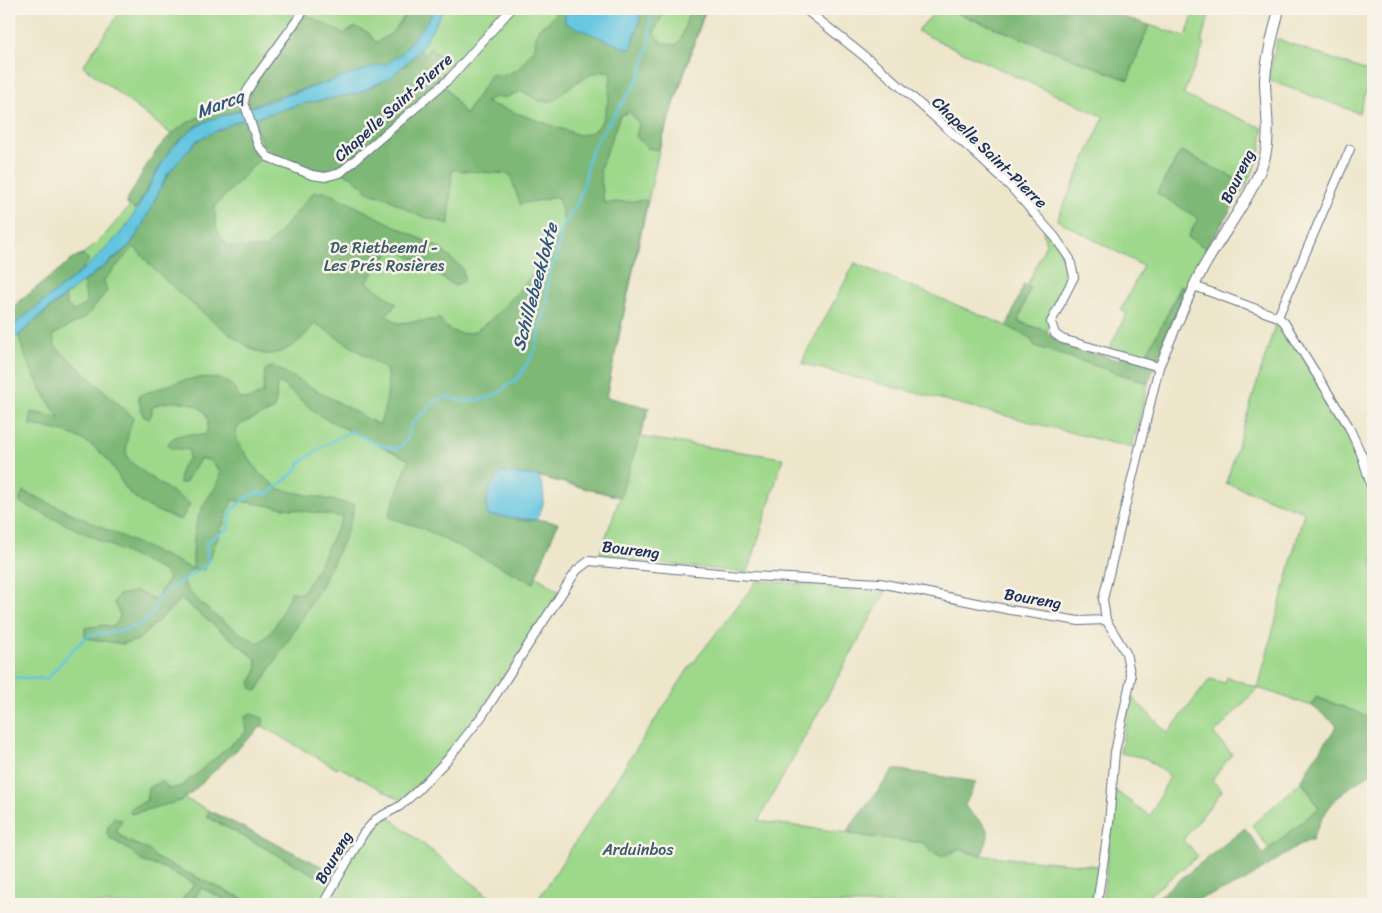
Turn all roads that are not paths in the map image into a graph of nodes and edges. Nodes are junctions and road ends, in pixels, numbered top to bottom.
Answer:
1 (305, 9) edge
2 (511, 9) edge
3 (805, 9) edge
4 (1279, 9) edge
5 (1350, 148) dead end
6 (1194, 286) junction
7 (1278, 317) junction
8 (1159, 368) junction
9 (1373, 492) edge
10 (1106, 620) junction
11 (323, 904) edge
12 (1097, 904) edge

1 - 2 street, Chapelle Saint-Pierre
3 - 8 street, Chapelle Saint-Pierre
4 - 6 street, Boureng
5 - 7 street
6 - 7 street
6 - 8 street, Boureng
7 - 9 street
8 - 10 street, Boureng
10 - 11 street, Boureng
10 - 12 street, Boureng

